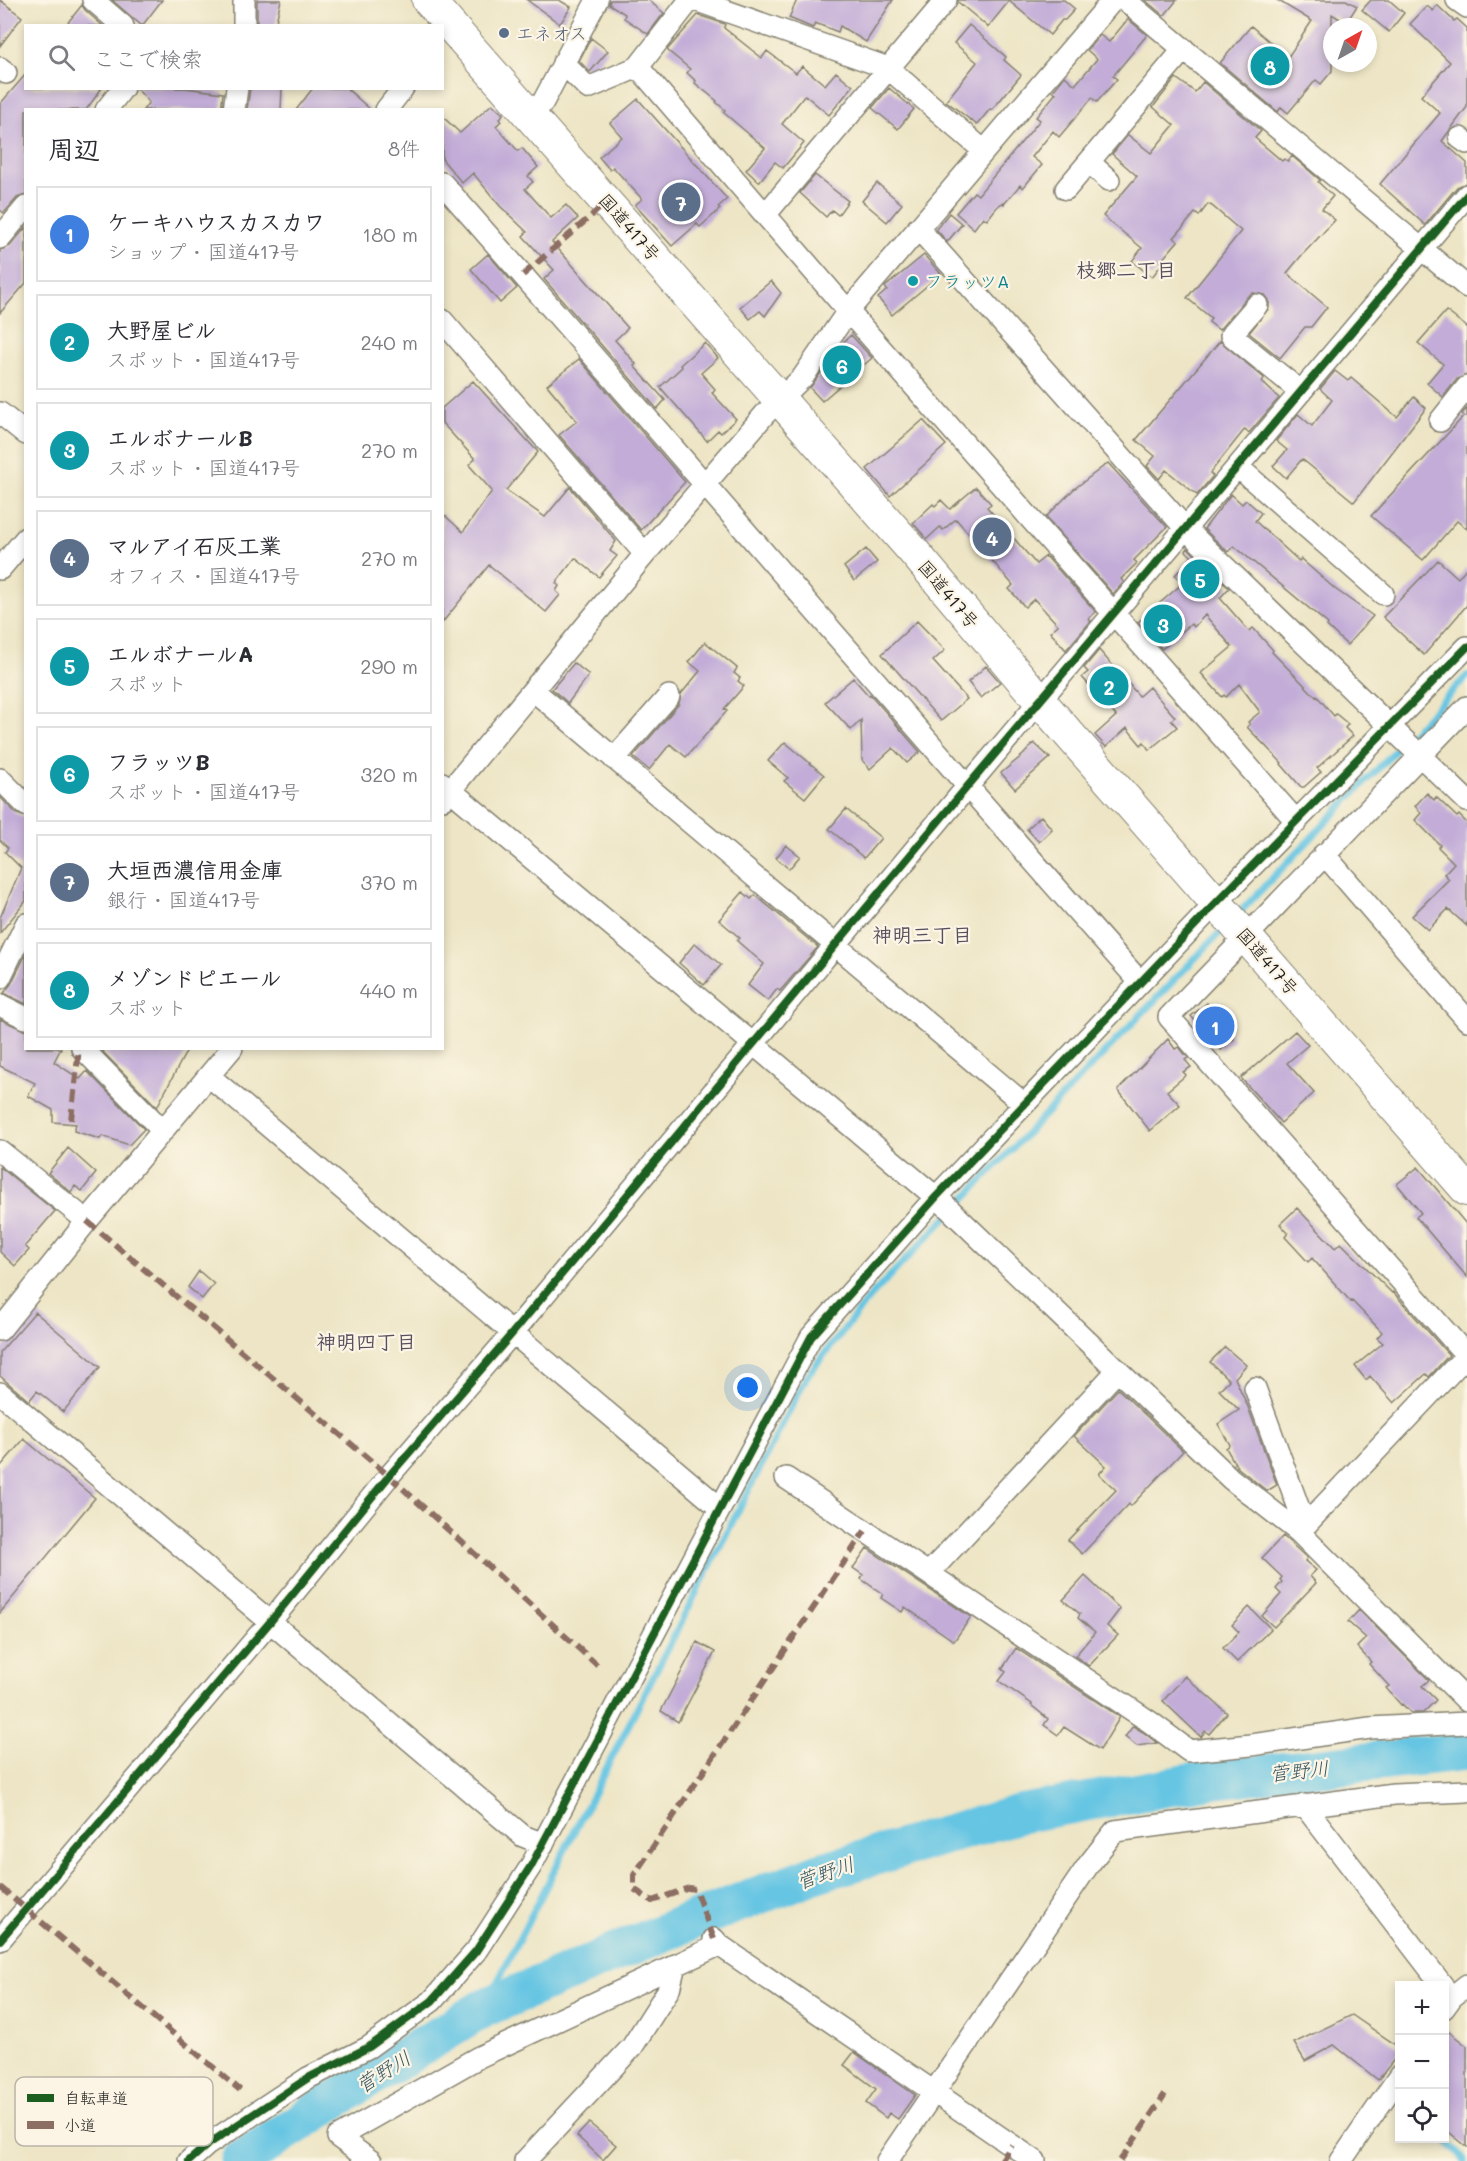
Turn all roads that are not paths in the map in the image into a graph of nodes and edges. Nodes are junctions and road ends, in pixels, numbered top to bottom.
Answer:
1 (93, 0) edge
2 (244, 0) edge
3 (428, 0) edge
4 (597, 0) edge
5 (690, 0) edge
6 (695, 0) edge
7 (946, 0) edge
8 (1113, 0) edge
9 (1125, 0) edge
10 (1457, 0) edge
11 (1467, 7) edge
12 (121, 24) edge
13 (244, 24) edge
14 (442, 24) edge
15 (449, 36) edge
16 (1184, 50) junction
17 (564, 63) junction
18 (638, 67) junction
19 (888, 68) junction
20 (121, 90) edge
21 (237, 90) edge
22 (401, 90) edge
23 (108, 108) edge
24 (234, 108) edge
25 (388, 108) edge
26 (532, 116) junction
27 (984, 151) junction
28 (1089, 162) junction
29 (1109, 180) dead end
30 (444, 185) edge
31 (1066, 189) dead end
32 (1467, 195) edge
33 (24, 209) edge
34 (765, 215) junction
35 (918, 228) junction
36 (0, 238) edge
37 (1421, 248) junction
38 (1467, 287) edge
39 (1257, 305) dead end
40 (848, 311) junction
41 (444, 322) edge
42 (1467, 387) edge
43 (1300, 392) junction
44 (780, 398) junction
45 (0, 413) edge
46 (1440, 421) dead end
47 (24, 432) edge
48 (1238, 467) junction
49 (706, 484) junction
50 (1186, 529) junction
51 (24, 540) edge
52 (645, 554) junction
53 (0, 569) edge
54 (1383, 594) dead end
55 (1114, 613) junction
56 (1467, 647) edge
57 (533, 690) junction
58 (669, 696) dead end
59 (1040, 701) junction
60 (1467, 707) edge
61 (1393, 728) junction
62 (1418, 753) junction
63 (614, 759) junction
64 (0, 779) edge
65 (967, 787) junction
66 (445, 791) edge
67 (1467, 801) edge
68 (24, 803) edge
69 (1297, 822) junction
70 (1324, 854) junction
71 (1232, 920) junction
72 (24, 928) edge
73 (835, 945) junction
74 (0, 978) edge
75 (1140, 982) junction
76 (0, 1005) edge
77 (24, 1017) edge
78 (1467, 1020) edge
79 (752, 1044) junction
80 (84, 1050) edge
81 (230, 1050) edge
82 (209, 1076) junction
83 (1024, 1104) junction
84 (163, 1131) junction
85 (0, 1151) edge
86 (1467, 1190) edge
87 (940, 1200) junction
88 (87, 1221) junction
89 (0, 1330) edge
90 (513, 1333) junction
91 (1467, 1356) edge
92 (1118, 1370) junction
93 (1255, 1388) dead end
94 (0, 1393) edge
95 (786, 1478) dead end
96 (720, 1508) junction
97 (1302, 1529) junction
98 (929, 1573) junction
99 (270, 1622) junction
100 (1467, 1701) edge
101 (1467, 1723) edge
102 (1467, 1791) edge
103 (1304, 1805) junction
104 (543, 1844) junction
105 (0, 1940) edge
106 (675, 1965) junction
107 (1450, 1993) edge
108 (1395, 2081) edge
109 (934, 2092) junction
110 (213, 2141) edge
111 (206, 2146) edge
112 (189, 2161) edge
113 (371, 2161) edge
114 (525, 2161) edge
115 (887, 2161) edge
116 (1035, 2161) edge
117 (1341, 2161) edge

1 - 12 street
2 - 13 street
3 - 14 highway, 国道417号
4 - 17 street
5 - 18 street
6 - 19 street
7 - 19 street
8 - 27 street
9 - 16 street
10 - 11 street
15 - 26 highway, 国道417号
16 - 28 street
16 - 37 street
17 - 18 street
17 - 26 street
18 - 34 street
19 - 27 street
19 - 34 street
20 - 23 street
21 - 24 street
22 - 25 street
26 - 44 highway, 国道417号
27 - 35 street
28 - 29 street
28 - 31 street
30 - 49 street
32 - 37 street
33 - 36 street
34 - 40 street
35 - 40 street
35 - 50 street
37 - 38 street
37 - 43 street
39 - 43 street
40 - 44 street
40 - 55 street
41 - 52 street
42 - 46 street
43 - 48 street
44 - 49 street
44 - 59 highway, 国道417号
45 - 47 street
48 - 50 street
48 - 54 street
49 - 52 street
49 - 65 street
50 - 55 street
50 - 61 street
51 - 53 street
52 - 57 street
55 - 59 street
55 - 69 street
56 - 61 street
57 - 63 street
57 - 66 street
58 - 63 street
59 - 65 street
59 - 71 highway, 国道417号
60 - 62 street
61 - 62 street
61 - 69 street
62 - 67 street
62 - 70 street
63 - 73 street
64 - 68 street
65 - 73 street
65 - 75 street
66 - 79 street
69 - 71 street
70 - 71 street
70 - 78 street
71 - 75 street
71 - 86 highway, 国道417号
71 - 91 street
72 - 74 street
73 - 79 street
73 - 83 street
75 - 83 street
76 - 77 street
79 - 87 street
79 - 90 street
80 - 84 street
81 - 82 street
82 - 84 street
82 - 90 street
83 - 87 street
84 - 88 street
85 - 88 street
87 - 92 street
87 - 96 street
88 - 89 street
90 - 96 street
90 - 99 street
91 - 97 street
92 - 97 street
92 - 98 street
93 - 97 street
94 - 99 street
95 - 98 street
96 - 104 street
97 - 100 street
98 - 101 street
99 - 104 street
99 - 105 street
102 - 103 street
103 - 107 street
103 - 109 street
104 - 110 street
106 - 109 street
106 - 113 street
106 - 114 street
108 - 117 street
109 - 115 street
109 - 116 street
111 - 112 street

